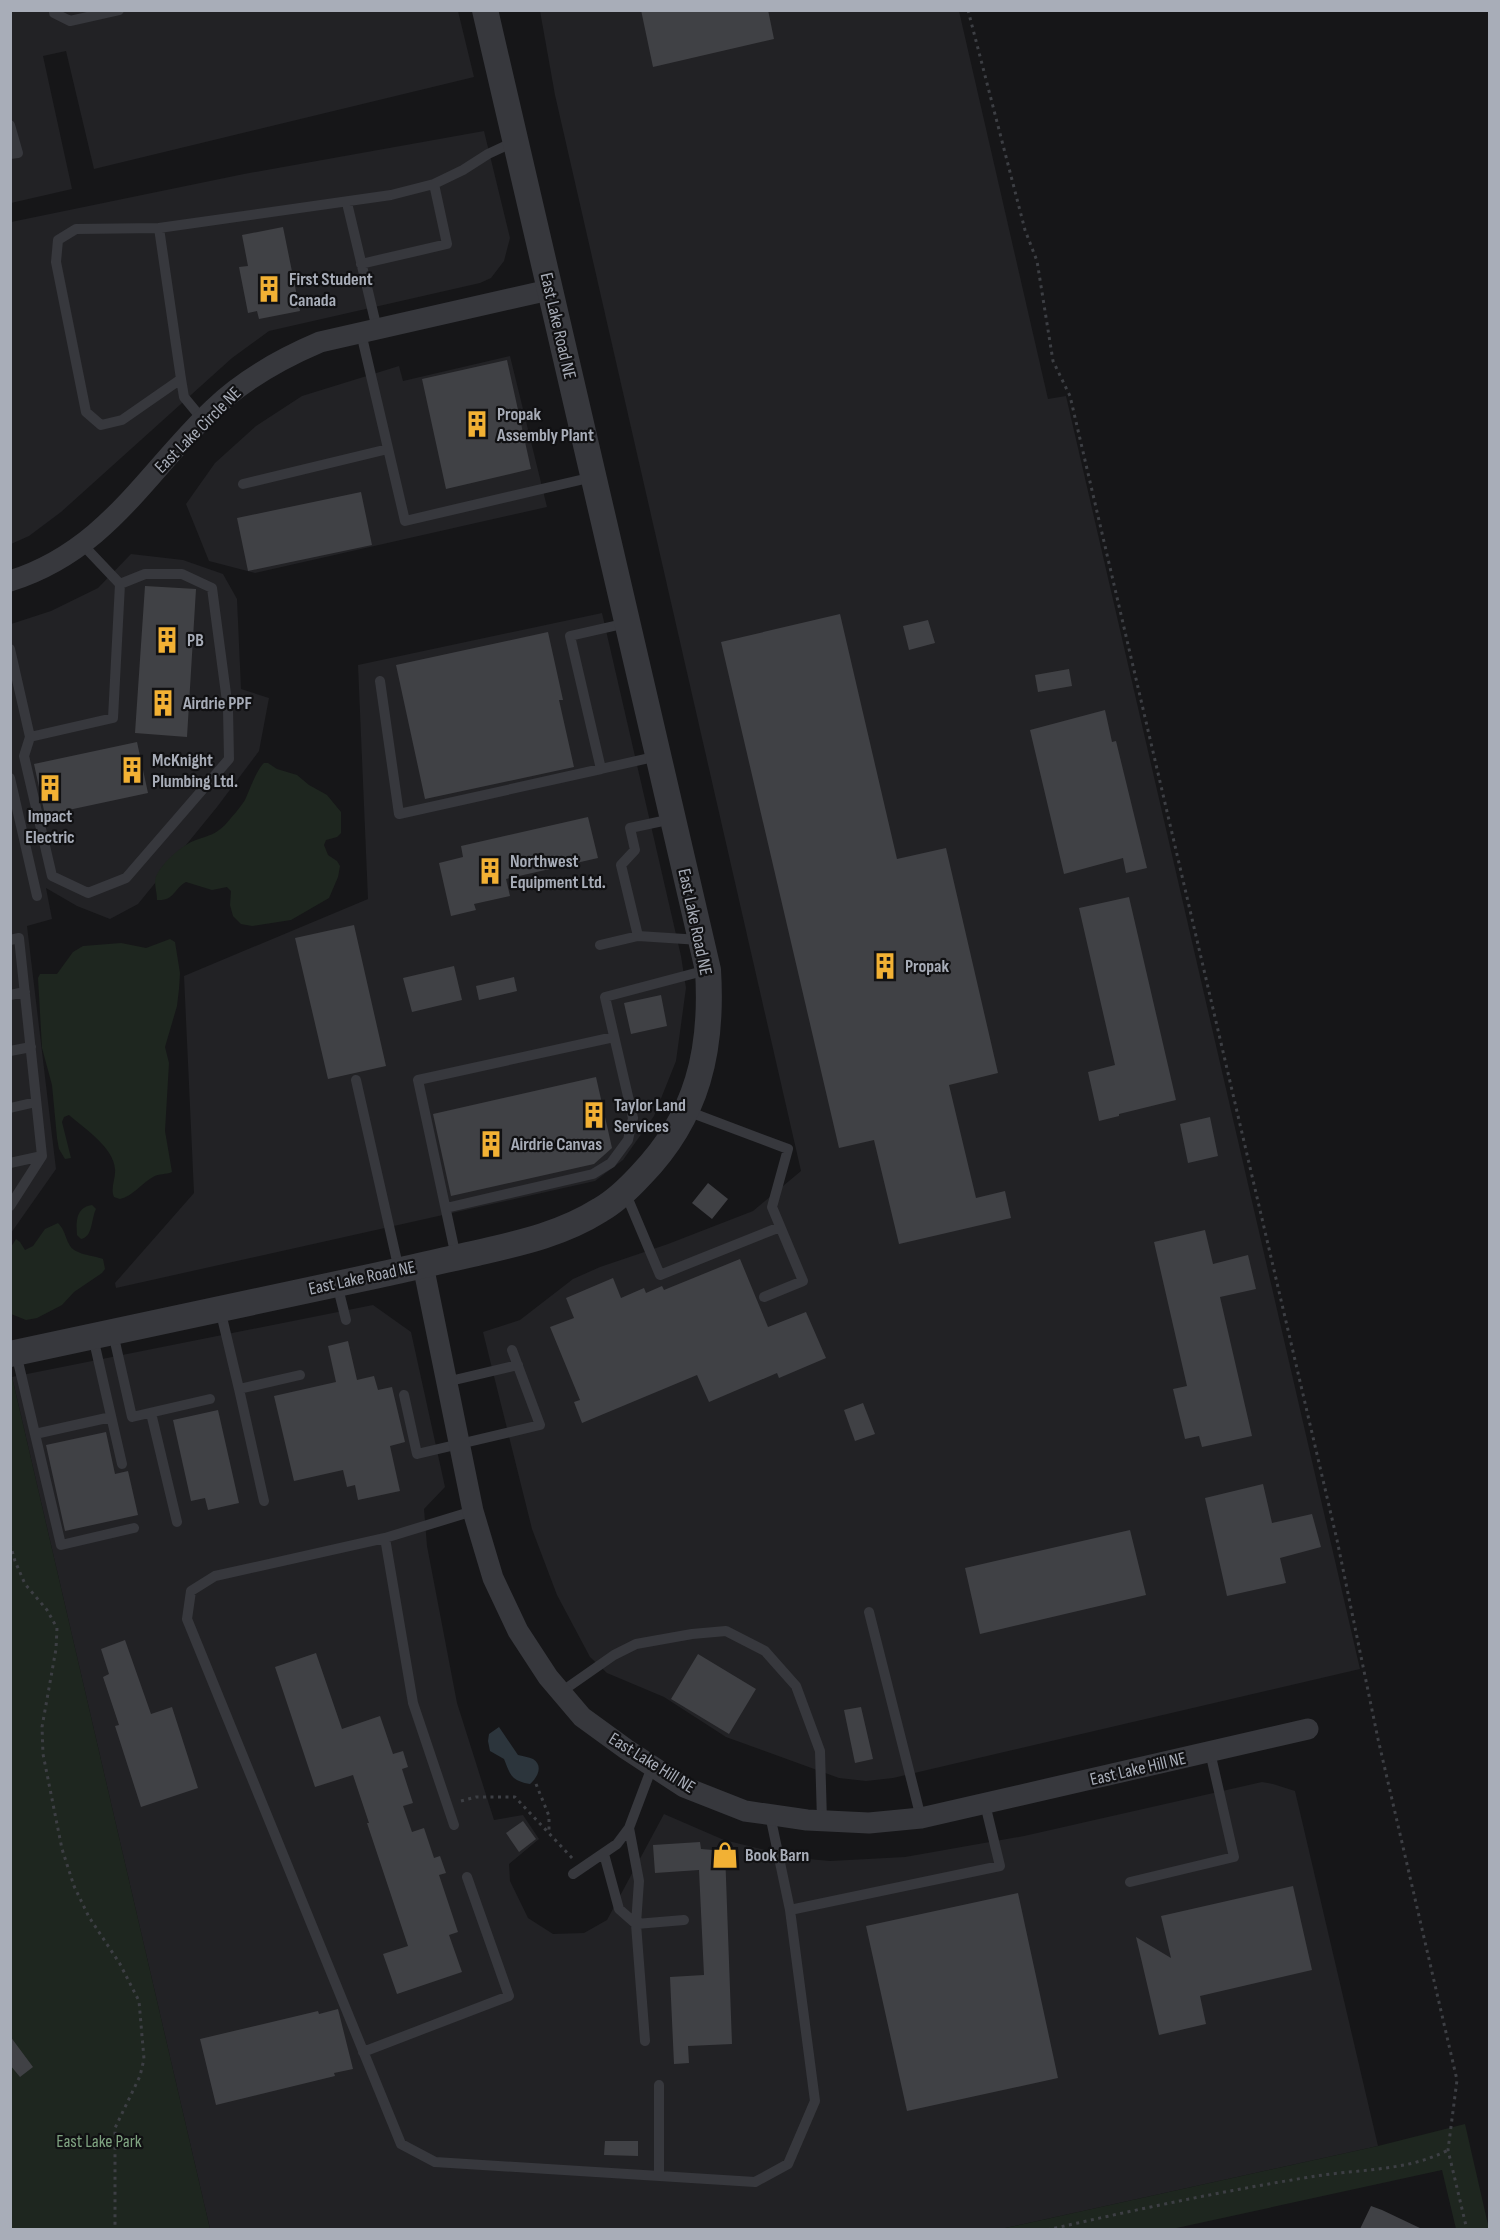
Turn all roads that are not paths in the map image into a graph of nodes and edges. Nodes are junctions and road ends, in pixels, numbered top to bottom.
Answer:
1 (54, 10) edge
2 (119, 10) edge
3 (485, 10) edge
4 (10, 125) edge
5 (516, 141) junction
6 (10, 154) edge
7 (434, 184) junction
8 (347, 203) junction
9 (159, 228) junction
10 (361, 264) junction
11 (549, 290) junction
12 (369, 331) junction
13 (181, 379) junction
14 (203, 420) junction
15 (388, 449) junction
16 (593, 477) junction
17 (243, 484) dead end
18 (83, 545) junction
19 (10, 581) edge
20 (120, 584) junction
21 (627, 623) junction
22 (10, 649) edge
23 (380, 681) dead end
24 (30, 737) junction
25 (658, 756) junction
26 (601, 769) junction
27 (10, 778) edge
28 (672, 819) junction
29 (37, 896) dead end
30 (638, 936) junction
31 (10, 940) edge
32 (700, 940) junction
33 (600, 945) dead end
34 (708, 970) junction
35 (25, 992) junction
36 (10, 995) edge
37 (614, 1037) junction
38 (31, 1047) junction
39 (10, 1051) edge
40 (356, 1080) dead end
41 (36, 1102) junction
42 (10, 1107) edge
43 (687, 1111) junction
44 (42, 1156) junction
45 (10, 1163) edge
46 (625, 1192) junction
47 (10, 1206) edge
48 (446, 1208) junction
49 (780, 1227) junction
50 (456, 1258) junction
51 (411, 1268) junction
52 (336, 1284) junction
53 (764, 1297) dead end
54 (220, 1309) junction
55 (346, 1320) dead end
56 (103, 1334) junction
57 (512, 1350) dead end
58 (13, 1354) edge
59 (518, 1365) junction
60 (300, 1375) dead end
61 (446, 1383) junction
62 (239, 1389) junction
63 (404, 1395) dead end
64 (210, 1399) dead end
65 (151, 1413) junction
66 (111, 1417) junction
67 (35, 1434) junction
68 (459, 1444) junction
69 (122, 1464) dead end
70 (264, 1501) dead end
71 (473, 1511) junction
72 (177, 1522) dead end
73 (134, 1528) dead end
74 (385, 1538) junction
75 (869, 1612) dead end
76 (561, 1692) junction
77 (1308, 1729) dead end
78 (1210, 1752) junction
79 (652, 1767) junction
80 (985, 1804) junction
81 (770, 1815) junction
82 (921, 1818) junction
83 (822, 1821) junction
84 (454, 1825) dead end
85 (629, 1828) junction
86 (604, 1854) junction
87 (578, 1871) road end
88 (467, 1877) dead end
89 (1130, 1882) dead end
90 (790, 1910) junction
91 (684, 1920) dead end
92 (636, 1924) junction
93 (645, 2041) dead end
94 (363, 2052) junction
95 (658, 2085) dead end
96 (659, 2176) junction

1 - 2 lane
3 - 5 street, East Lake Road NE
4 - 6 lane
5 - 7 lane
5 - 11 street, East Lake Road NE
7 - 8 lane
7 - 10 lane
8 - 9 lane
8 - 10 lane
9 - 13 lane
9 - 13 lane
10 - 12 lane
11 - 12 street, East Lake Circle NE
11 - 16 street, East Lake Road NE
12 - 14 street, East Lake Circle NE
12 - 15 lane
13 - 14 lane
14 - 18 street, East Lake Circle NE
15 - 16 lane
15 - 17 lane
16 - 21 street, East Lake Road NE
18 - 19 street, East Lake Circle NE
18 - 20 lane
20 - 24 lane
20 - 24 lane
21 - 25 street, East Lake Road NE
21 - 26 lane
22 - 24 lane
23 - 26 lane
25 - 26 lane
25 - 28 street, East Lake Road NE
27 - 29 lane
28 - 30 lane
28 - 32 street, East Lake Road NE
30 - 32 lane
30 - 33 lane
31 - 35 lane
32 - 34 street, East Lake Road NE
34 - 37 lane
34 - 43 street, East Lake Road NE
35 - 36 lane
35 - 38 lane
37 - 48 lane
37 - 48 lane
38 - 39 lane
38 - 41 lane
40 - 51 lane
41 - 42 lane
41 - 44 lane
43 - 46 street, East Lake Road NE
43 - 49 lane
44 - 45 lane
44 - 47 lane
46 - 49 lane
46 - 50 street, East Lake Road NE
48 - 50 lane
49 - 53 lane
50 - 51 street, East Lake Road NE
51 - 52 street, East Lake Road NE
51 - 61 street, East Lake Hill NE
52 - 54 street, East Lake Road NE
52 - 55 lane
54 - 56 street, East Lake Road NE
54 - 62 lane
56 - 58 street, East Lake Road NE
56 - 65 lane
56 - 66 lane
57 - 59 lane
58 - 67 lane
59 - 61 lane
59 - 68 lane
60 - 62 lane
61 - 68 street, East Lake Hill NE
62 - 70 lane
63 - 68 lane
64 - 65 lane
65 - 72 lane
66 - 67 lane
66 - 69 lane
67 - 73 lane
68 - 71 street, East Lake Hill NE
71 - 74 lane
71 - 76 street, East Lake Hill NE
74 - 84 lane
74 - 94 lane
75 - 82 lane
76 - 79 street, East Lake Hill NE
76 - 83 lane
77 - 78 street, East Lake Hill NE
78 - 80 street, East Lake Hill NE
78 - 89 lane
79 - 81 street, East Lake Hill NE
79 - 85 lane
80 - 82 street, East Lake Hill NE
80 - 90 lane
81 - 83 street, East Lake Hill NE
81 - 90 lane
82 - 83 street, East Lake Hill NE
85 - 86 lane
85 - 92 lane
86 - 87 lane
86 - 92 lane
88 - 94 lane
90 - 96 lane
91 - 92 lane
92 - 93 lane
94 - 96 lane
95 - 96 lane

